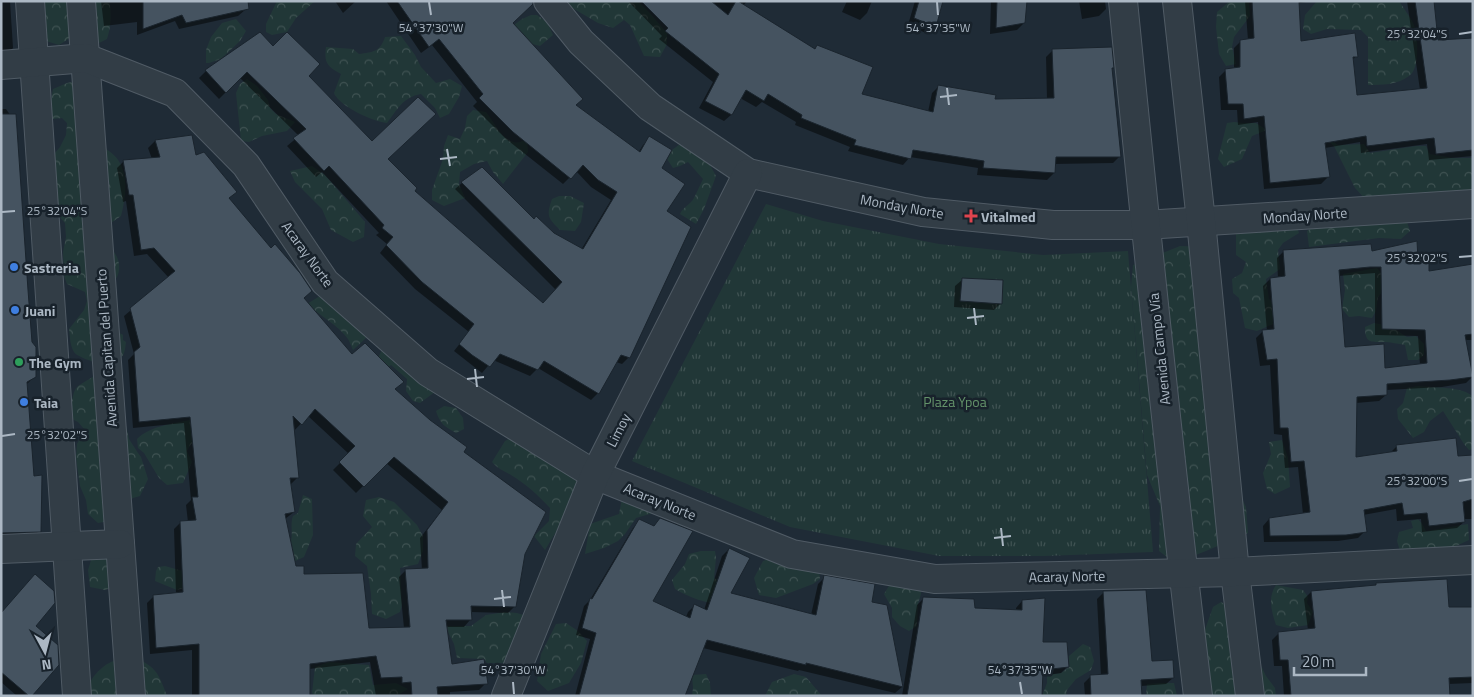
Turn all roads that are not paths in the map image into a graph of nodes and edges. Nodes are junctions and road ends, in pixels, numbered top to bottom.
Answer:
1 (30, 1) edge
2 (81, 1) edge
3 (548, 1) edge
4 (1123, 1) edge
5 (1177, 1) edge
6 (86, 58) junction
7 (35, 63) junction
8 (1, 65) edge
9 (748, 173) junction
10 (1473, 204) edge
11 (1201, 221) junction
12 (1145, 225) junction
13 (595, 475) junction
14 (120, 544) junction
15 (67, 546) junction
16 (1, 549) edge
17 (1473, 560) edge
18 (1235, 572) junction
19 (1183, 574) junction
20 (77, 696) edge
21 (132, 696) edge
22 (506, 696) edge
23 (1198, 696) edge
24 (1250, 696) edge

1 - 7 street
2 - 6 street, Avenida Capitan del Puerto
3 - 9 street, Monday Norte
4 - 12 street, Avenida Campo Vía
5 - 11 street
6 - 7 street, Acaray Norte
6 - 13 street, Acaray Norte
6 - 14 street, Avenida Capitan del Puerto
7 - 8 street, Acaray Norte
7 - 15 street
9 - 12 street, Monday Norte
9 - 13 street, Limoy
10 - 11 street, Monday Norte
11 - 12 street, Monday Norte
11 - 18 street
12 - 19 street, Avenida Campo Vía
13 - 19 street, Acaray Norte
13 - 22 street, Limoy
14 - 15 street
14 - 21 street, Avenida Capitan del Puerto
15 - 16 street
15 - 20 street
17 - 18 street, Acaray Norte
18 - 19 street, Acaray Norte
18 - 24 street
19 - 23 street, Avenida Campo Vía

